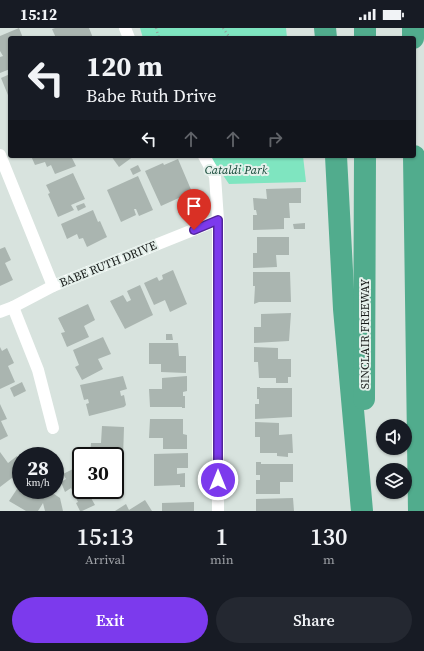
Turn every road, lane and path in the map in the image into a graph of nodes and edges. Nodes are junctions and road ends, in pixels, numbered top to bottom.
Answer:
1 (0, 155) edge
2 (205, 158) edge
3 (336, 158) edge
4 (365, 158) edge
5 (414, 158) edge
6 (218, 220) junction
7 (53, 286) junction
8 (13, 307) junction
9 (0, 312) edge
10 (53, 428) dead end
11 (422, 457) edge
12 (218, 511) edge
13 (363, 511) edge
14 (419, 511) edge

1 - 7 street
2 - 6 street
3 - 13 highway
4 - 13 highway, SINCLAIR FREEWAY
5 - 11 highway
6 - 7 street, BABE RUTH DRIVE
6 - 12 street
7 - 8 street, BABE RUTH DRIVE
8 - 9 street, BABE RUTH DRIVE
8 - 10 street
11 - 14 highway

